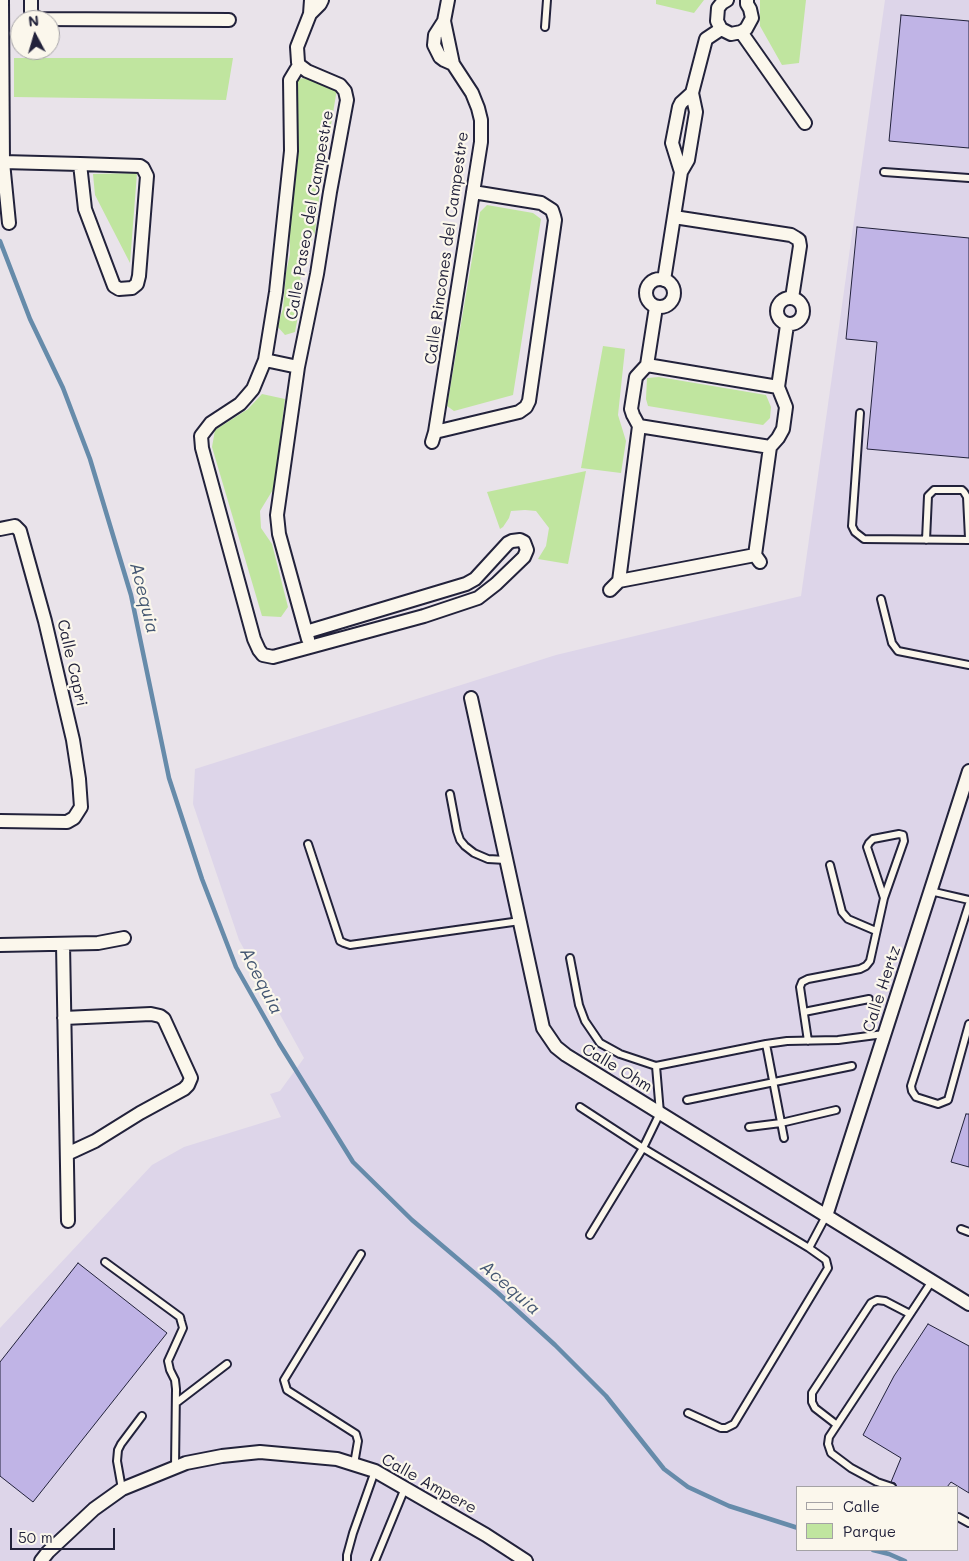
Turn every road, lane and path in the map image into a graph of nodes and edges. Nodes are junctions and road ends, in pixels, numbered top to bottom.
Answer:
1 (2, 0) edge
2 (31, 0) edge
3 (311, 0) edge
4 (322, 0) edge
5 (448, 0) edge
6 (547, 0) edge
7 (727, 0) edge
8 (745, 1) edge
9 (310, 14) junction
10 (229, 20) dead end
11 (545, 27) dead end
12 (721, 28) junction
13 (741, 32) junction
14 (300, 65) junction
15 (692, 93) junction
16 (805, 123) dead end
17 (3, 162) junction
18 (80, 164) junction
19 (681, 172) junction
20 (884, 172) dead end
21 (969, 178) edge
22 (474, 192) junction
23 (674, 217) junction
24 (9, 223) dead end
25 (664, 280) junction
26 (792, 298) junction
27 (656, 307) junction
28 (787, 325) junction
29 (264, 360) junction
30 (647, 365) junction
31 (298, 367) junction
32 (778, 387) junction
33 (860, 413) dead end
34 (639, 426) junction
35 (770, 447) junction
36 (0, 529) edge
37 (969, 539) edge
38 (926, 540) junction
39 (419, 599) junction
40 (881, 599) dead end
41 (424, 616) junction
42 (306, 632) junction
43 (310, 646) junction
44 (969, 665) edge
45 (471, 698) dead end
46 (969, 772) edge
47 (450, 794) dead end
48 (0, 821) edge
49 (308, 844) dead end
50 (506, 860) junction
51 (830, 865) dead end
52 (930, 891) junction
53 (884, 898) junction
54 (969, 900) edge
55 (969, 904) edge
56 (520, 921) junction
57 (876, 931) junction
58 (124, 938) dead end
59 (63, 944) junction
60 (0, 945) edge
61 (570, 958) dead end
62 (869, 999) dead end
63 (804, 1012) junction
64 (64, 1018) junction
65 (969, 1024) edge
66 (884, 1034) junction
67 (808, 1041) junction
68 (766, 1044) junction
69 (656, 1066) junction
70 (852, 1066) dead end
71 (773, 1083) junction
72 (687, 1100) dead end
73 (580, 1107) dead end
74 (836, 1110) dead end
75 (660, 1113) junction
76 (781, 1124) junction
77 (749, 1127) dead end
78 (784, 1138) dead end
79 (643, 1148) junction
80 (67, 1154) junction
81 (826, 1216) junction
82 (68, 1221) dead end
83 (961, 1229) dead end
84 (969, 1232) edge
85 (590, 1235) dead end
86 (808, 1248) junction
87 (361, 1254) dead end
88 (105, 1262) dead end
89 (932, 1281) junction
90 (969, 1304) edge
91 (910, 1314) junction
92 (227, 1364) dead end
93 (176, 1403) junction
94 (688, 1413) dead end
95 (142, 1416) dead end
96 (836, 1425) junction
97 (354, 1464) junction
98 (175, 1468) junction
99 (376, 1470) junction
100 (889, 1486) edge
101 (406, 1488) junction
102 (122, 1489) junction
103 (41, 1561) edge
104 (347, 1561) edge
105 (375, 1561) edge
106 (526, 1561) edge

1 - 17 street
2 - 10 street
3 - 9 street, Calle Paseo del Campestre
4 - 9 street, Calle Paseo del Campestre
5 - 22 street, Calle Rincones del Campestre
6 - 11 lane
7 - 12 street
8 - 13 street
9 - 14 street, Calle Paseo del Campestre
12 - 13 street
12 - 15 street
13 - 16 street
14 - 29 street, Calle Paseo del Campestre
14 - 31 street, Calle Paseo del Campestre
15 - 19 street
15 - 19 street
17 - 18 street
17 - 24 street
18 - 18 street
19 - 23 street
20 - 21 lane
22 - 22 street, Calle Rincones del Campestre
23 - 25 street
23 - 26 street
25 - 27 street
25 - 27 street
26 - 28 street
26 - 28 street
27 - 30 street
28 - 32 street
29 - 31 street
29 - 43 street, Calle Paseo del Campestre
30 - 32 street
30 - 34 street
31 - 42 street, Calle Paseo del Campestre
32 - 35 street
33 - 38 lane
34 - 35 street
34 - 35 street
36 - 48 street, Calle Capri
37 - 38 lane
37 - 38 lane
39 - 41 street
39 - 41 street, Calle Paseo del Campestre
39 - 42 street, Calle Paseo del Campestre
40 - 44 lane
41 - 43 street, Calle Paseo del Campestre
42 - 43 street, Calle Paseo del Campestre
45 - 50 street, Calle Ohm
46 - 52 street, Calle Hertz
47 - 50 lane
49 - 56 lane
50 - 56 street, Calle Ohm
51 - 57 lane
52 - 54 lane
52 - 66 street, Calle Hertz
53 - 53 lane
53 - 57 lane
55 - 65 lane
56 - 75 street, Calle Ohm
57 - 63 lane
58 - 59 street
59 - 60 street
59 - 64 street
61 - 69 lane
62 - 63 lane
63 - 67 lane
64 - 80 street
64 - 80 street
66 - 67 lane
66 - 81 street, Calle Hertz
67 - 68 lane
68 - 69 lane
68 - 71 lane
69 - 75 lane
70 - 71 lane
71 - 72 lane
71 - 76 lane
73 - 79 lane
74 - 76 lane
75 - 79 lane
75 - 81 street, Calle Ohm
76 - 77 lane
76 - 78 lane
79 - 85 lane
79 - 86 lane
80 - 82 street
81 - 86 lane
81 - 89 street, Calle Ohm
83 - 84 lane
86 - 94 lane
87 - 97 lane
88 - 93 lane
89 - 90 street, Calle Ohm
89 - 91 lane
91 - 96 lane
91 - 96 lane
92 - 93 lane
93 - 98 lane
95 - 102 lane
96 - 100 lane
97 - 98 street, Calle Ampere
97 - 99 street, Calle Ampere
98 - 102 street, Calle Ampere
99 - 101 street, Calle Ampere
99 - 104 lane
101 - 105 lane
101 - 106 street, Calle Ampere
102 - 103 street, Calle Ampere

